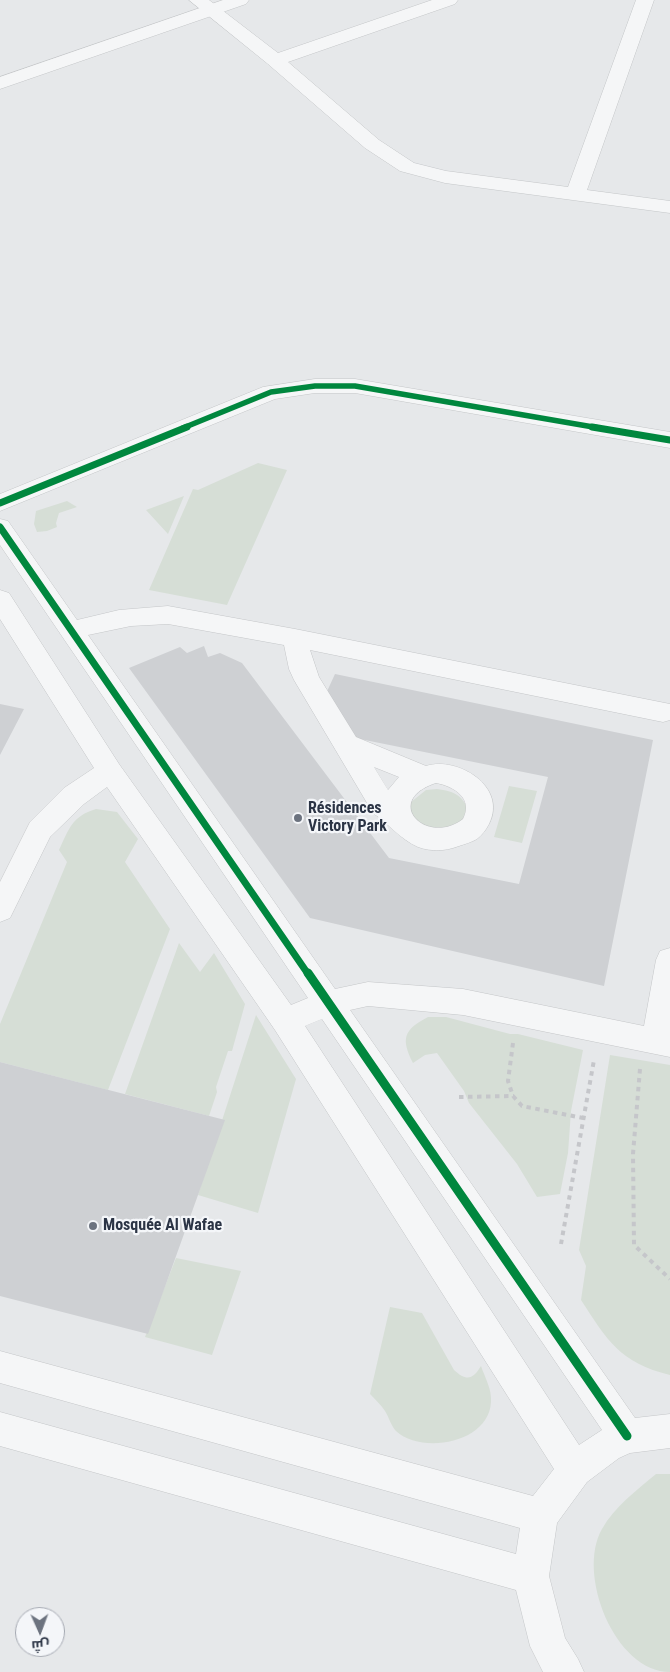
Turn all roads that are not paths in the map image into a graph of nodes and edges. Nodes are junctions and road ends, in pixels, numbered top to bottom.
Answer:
1 (193, 0) edge
2 (240, 0) edge
3 (449, 0) edge
4 (644, 0) edge
5 (204, 5) edge
6 (119, 24) dead end
7 (275, 60) junction
8 (0, 83) edge
9 (576, 193) junction
10 (670, 207) edge
11 (670, 440) edge
12 (0, 503) edge
13 (0, 527) edge
14 (0, 599) edge
15 (72, 631) junction
16 (295, 638) junction
17 (663, 712) dead end
18 (345, 744) junction
19 (110, 772) junction
20 (422, 775) junction
21 (399, 817) junction
22 (0, 910) edge
23 (670, 960) edge
24 (328, 1003) junction
25 (285, 1020) junction
26 (656, 1049) edge
27 (0, 1367) edge
28 (0, 1429) edge
29 (670, 1431) edge
30 (627, 1436) junction
31 (575, 1470) junction
32 (540, 1516) junction
33 (531, 1576) junction
34 (565, 1672) edge

1 - 6 street
2 - 5 street
3 - 7 street
4 - 9 street
5 - 7 street
5 - 8 street
7 - 9 street
9 - 10 street
11 - 12 street
13 - 15 street
14 - 19 street
15 - 16 street
15 - 24 street
16 - 17 street
16 - 18 street
18 - 20 street
18 - 21 street
19 - 22 street
19 - 25 street
20 - 21 street
20 - 21 street
23 - 26 street
24 - 25 street
24 - 26 street
24 - 30 street
25 - 31 street
27 - 32 street
28 - 33 street
29 - 30 street
30 - 31 street
31 - 32 street
32 - 33 street
33 - 34 street

